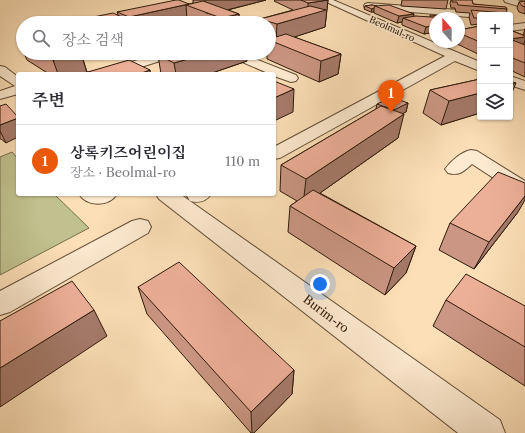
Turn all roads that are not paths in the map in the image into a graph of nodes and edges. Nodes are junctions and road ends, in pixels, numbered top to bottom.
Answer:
1 (326, 0) edge
2 (508, 0) edge
3 (525, 5) edge
4 (342, 7) junction
5 (477, 14) edge
6 (523, 20) edge
7 (513, 26) edge
8 (429, 41) edge
9 (421, 42) junction
10 (455, 56) junction
11 (152, 60) edge
12 (247, 60) edge
13 (477, 66) edge
14 (0, 70) edge
15 (112, 72) edge
16 (291, 78) dead end
17 (513, 81) edge
18 (16, 82) edge
19 (525, 86) edge
20 (16, 91) edge
21 (0, 95) edge
22 (276, 153) edge
23 (455, 168) dead end
24 (525, 190) edge
25 (91, 196) edge
26 (101, 196) edge
27 (169, 196) edge
28 (140, 227) dead end
29 (0, 304) edge
30 (487, 433) edge

1 - 4 street, Beolmal-ro
2 - 3 street
4 - 5 street
4 - 9 street, Beolmal-ro
6 - 7 street
8 - 9 street
9 - 10 street, Beolmal-ro
10 - 13 street, Beolmal-ro
10 - 22 street
11 - 15 street
12 - 16 street
14 - 18 street
17 - 19 street
20 - 21 street
23 - 24 street
25 - 26 street
27 - 30 street, Burim-ro
28 - 29 street

